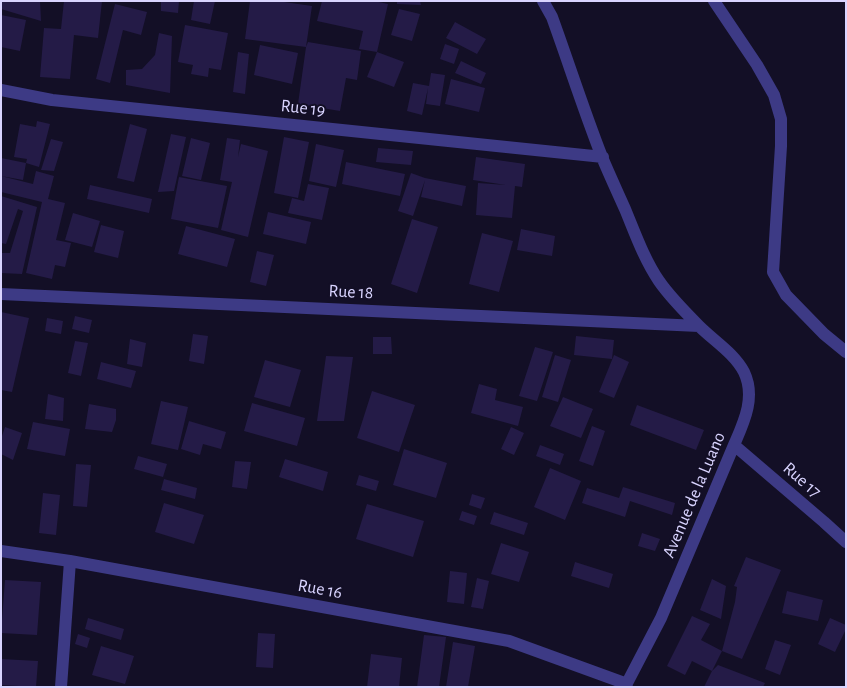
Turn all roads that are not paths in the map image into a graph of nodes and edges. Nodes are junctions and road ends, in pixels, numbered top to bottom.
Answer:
1 (543, 1) edge
2 (714, 1) edge
3 (1, 90) edge
4 (602, 157) junction
5 (1, 294) edge
6 (699, 326) junction
7 (846, 352) edge
8 (734, 445) junction
9 (846, 542) edge
10 (1, 551) edge
11 (70, 561) junction
12 (626, 685) edge
13 (61, 687) edge

1 - 4 street, Avenue de la Luano
2 - 7 street
3 - 4 street, Rue 19
4 - 6 street, Avenue de la Luano
5 - 6 street, Rue 18
6 - 8 street, Avenue de la Luano
8 - 9 street, Rue 17
8 - 12 street, Avenue de la Luano
10 - 11 street, Rue 16
11 - 12 street, Rue 16
11 - 13 street

